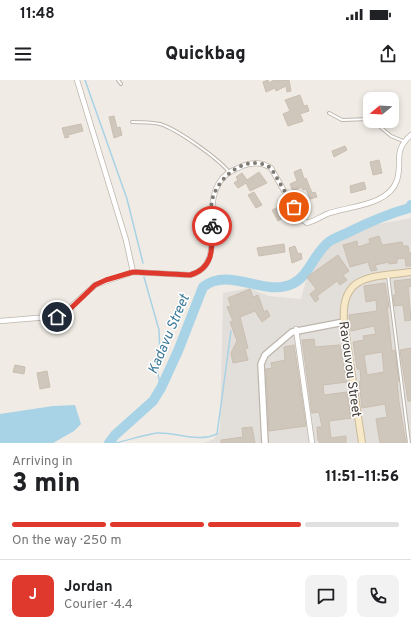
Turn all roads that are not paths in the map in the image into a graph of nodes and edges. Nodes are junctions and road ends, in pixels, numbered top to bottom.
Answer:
1 (77, 80) edge
2 (118, 80) edge
3 (121, 84) dead end
4 (329, 113) dead end
5 (363, 120) edge
6 (132, 122) dead end
7 (381, 128) edge
8 (411, 135) edge
9 (404, 142) junction
10 (229, 173) junction
11 (133, 272) junction
12 (411, 272) edge
13 (388, 275) junction
14 (0, 321) edge
15 (344, 322) junction
16 (296, 330) junction
17 (265, 443) edge
18 (312, 443) edge
19 (362, 443) edge
20 (409, 443) edge

1 - 11 street
2 - 3 lane
4 - 5 lane
6 - 10 lane
7 - 9 lane
8 - 9 street
9 - 10 street
10 - 11 street
11 - 14 street
12 - 13 main road
13 - 15 main road, Ravouvou Street
13 - 20 lane
15 - 16 street
15 - 19 main road, Ravouvou Street
16 - 17 street
16 - 18 street

